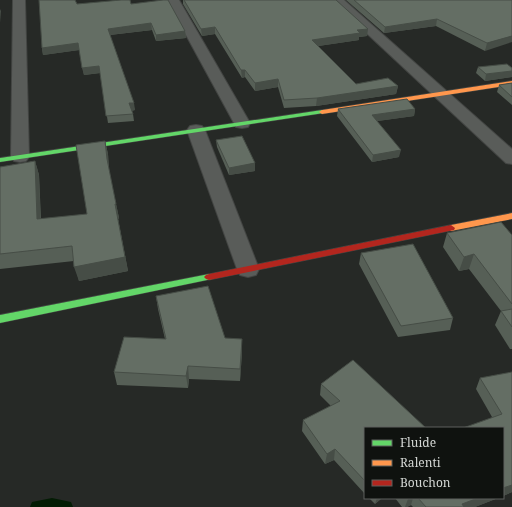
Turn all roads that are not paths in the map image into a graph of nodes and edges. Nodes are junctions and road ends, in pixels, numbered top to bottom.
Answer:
1 (18, 0) edge
2 (173, 0) edge
3 (337, 0) edge
4 (512, 83) edge
5 (441, 94) junction
6 (242, 123) junction
7 (196, 130) junction
8 (20, 156) junction
9 (1, 159) edge
10 (512, 159) edge
11 (512, 216) edge
12 (248, 269) junction
13 (0, 319) edge

1 - 8 street
2 - 6 street
3 - 5 street
4 - 5 street
5 - 6 street
5 - 10 street
6 - 7 street
7 - 8 street
7 - 12 street
8 - 9 street
11 - 12 street
12 - 13 street

